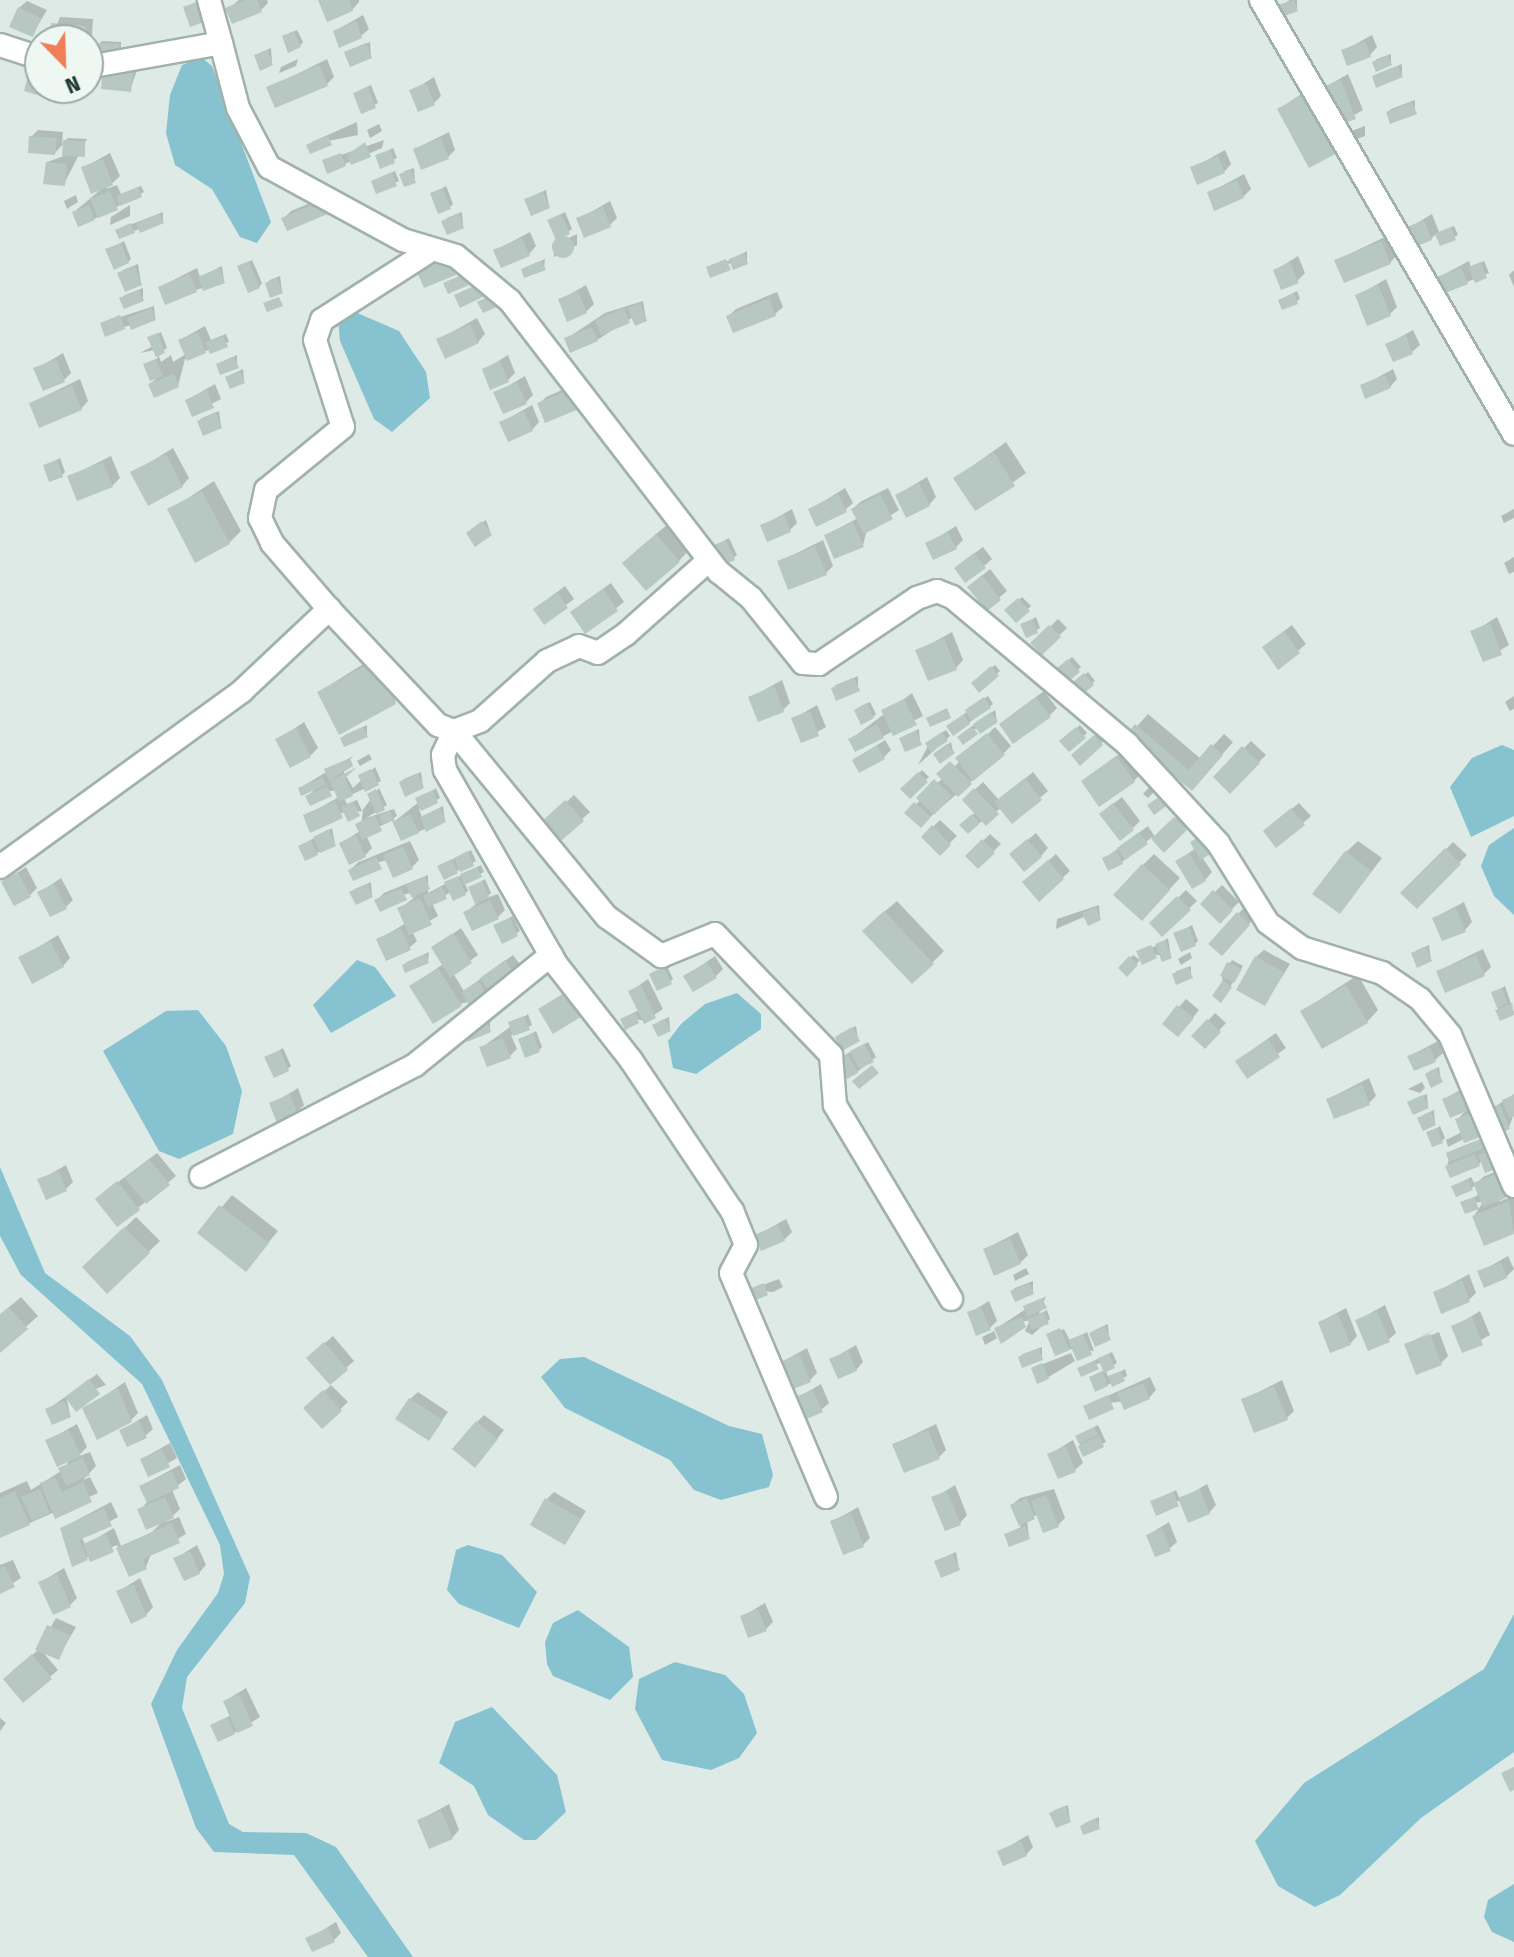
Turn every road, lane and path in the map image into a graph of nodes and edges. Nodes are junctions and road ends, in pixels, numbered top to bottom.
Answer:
1 (209, 0) edge
2 (1261, 0) edge
3 (221, 43) junction
4 (0, 45) edge
5 (24, 53) edge
6 (104, 64) edge
7 (428, 252) junction
8 (1514, 434) edge
9 (709, 560) junction
10 (329, 609) junction
11 (454, 731) junction
12 (0, 867) edge
13 (551, 955) junction
14 (201, 1176) dead end
15 (1514, 1186) edge
16 (951, 1299) dead end
17 (826, 1497) dead end

1 - 3 street
2 - 8 street
3 - 6 street
3 - 7 street
4 - 5 street
7 - 9 street
7 - 10 street
9 - 11 street
9 - 15 street
10 - 11 street
10 - 12 street
11 - 13 street
11 - 16 street
13 - 14 street
13 - 17 street

